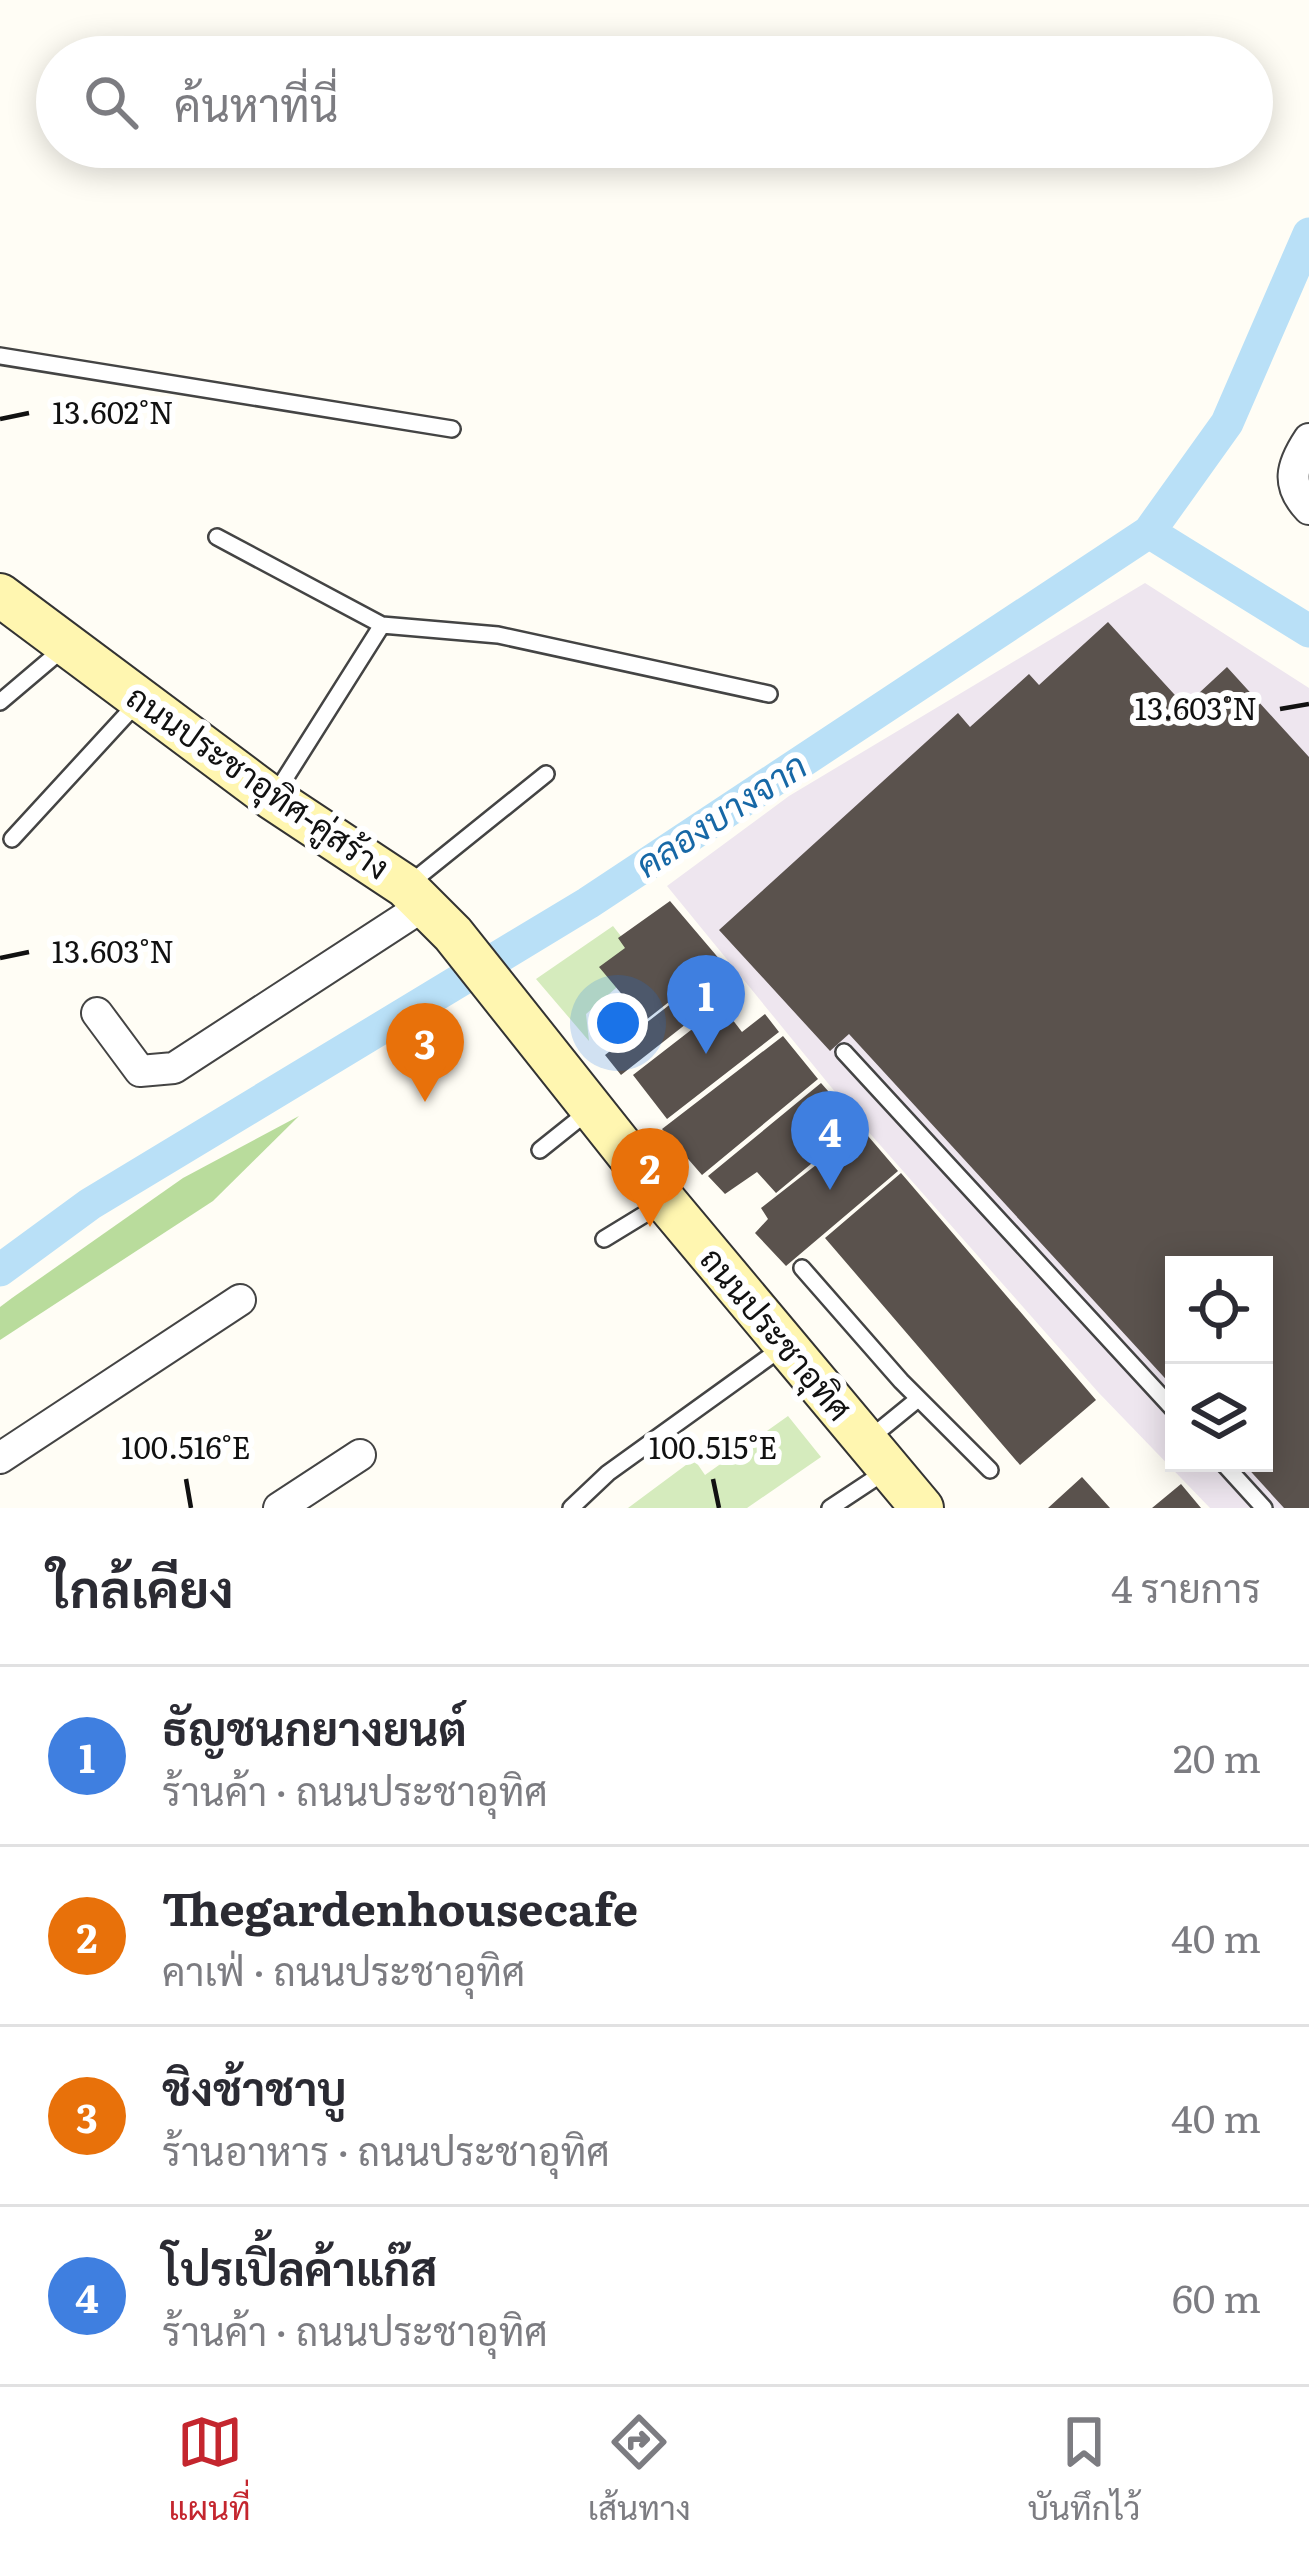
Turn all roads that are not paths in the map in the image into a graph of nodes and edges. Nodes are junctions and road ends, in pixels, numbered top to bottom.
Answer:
1 (0, 356) edge
2 (452, 429) dead end
3 (1309, 439) edge
4 (1309, 509) edge
5 (217, 538) dead end
6 (0, 595) edge
7 (382, 625) junction
8 (67, 645) junction
9 (769, 694) dead end
10 (140, 700) junction
11 (0, 702) edge
12 (547, 774) dead end
13 (272, 798) junction
14 (12, 839) dead end
15 (427, 909) junction
16 (497, 990) joint
17 (97, 1013) dead end
18 (844, 1052) dead end
19 (592, 1108) junction
20 (540, 1150) dead end
21 (665, 1202) junction
22 (604, 1239) dead end
23 (802, 1268) dead end
24 (240, 1300) dead end
25 (784, 1346) junction
26 (918, 1399) junction
27 (1165, 1400) edge
28 (360, 1455) dead end
29 (877, 1456) junction
30 (0, 1458) edge
31 (990, 1470) dead end
32 (1230, 1472) edge
33 (278, 1508) edge
34 (570, 1508) edge
35 (830, 1508) edge
36 (922, 1508) edge
37 (1264, 1508) edge

1 - 2 lane
3 - 4 street
5 - 7 lane
6 - 8 main road, ถนนประชาอุทิศ-คู่สร้าง
7 - 9 lane
7 - 13 lane
8 - 10 main road, ถนนประชาอุทิศ-คู่สร้าง
8 - 11 lane
10 - 13 main road, ถนนประชาอุทิศ-คู่สร้าง
10 - 14 lane
12 - 15 lane
13 - 15 main road, ถนนประชาอุทิศ-คู่สร้าง
15 - 16 main road, ถนนประชาอุทิศ-คู่สร้าง
15 - 17 street
16 - 19 main road, ถนนประชาอุทิศ
18 - 27 lane
19 - 20 lane
19 - 21 main road, ถนนประชาอุทิศ
21 - 22 lane
21 - 25 main road, ถนนประชาอุทิศ
23 - 26 lane
24 - 30 street
25 - 29 main road, ถนนประชาอุทิศ
25 - 34 lane
26 - 29 lane
26 - 31 lane
28 - 33 street
29 - 35 lane
29 - 36 main road, ถนนประชาอุทิศ
32 - 37 lane

